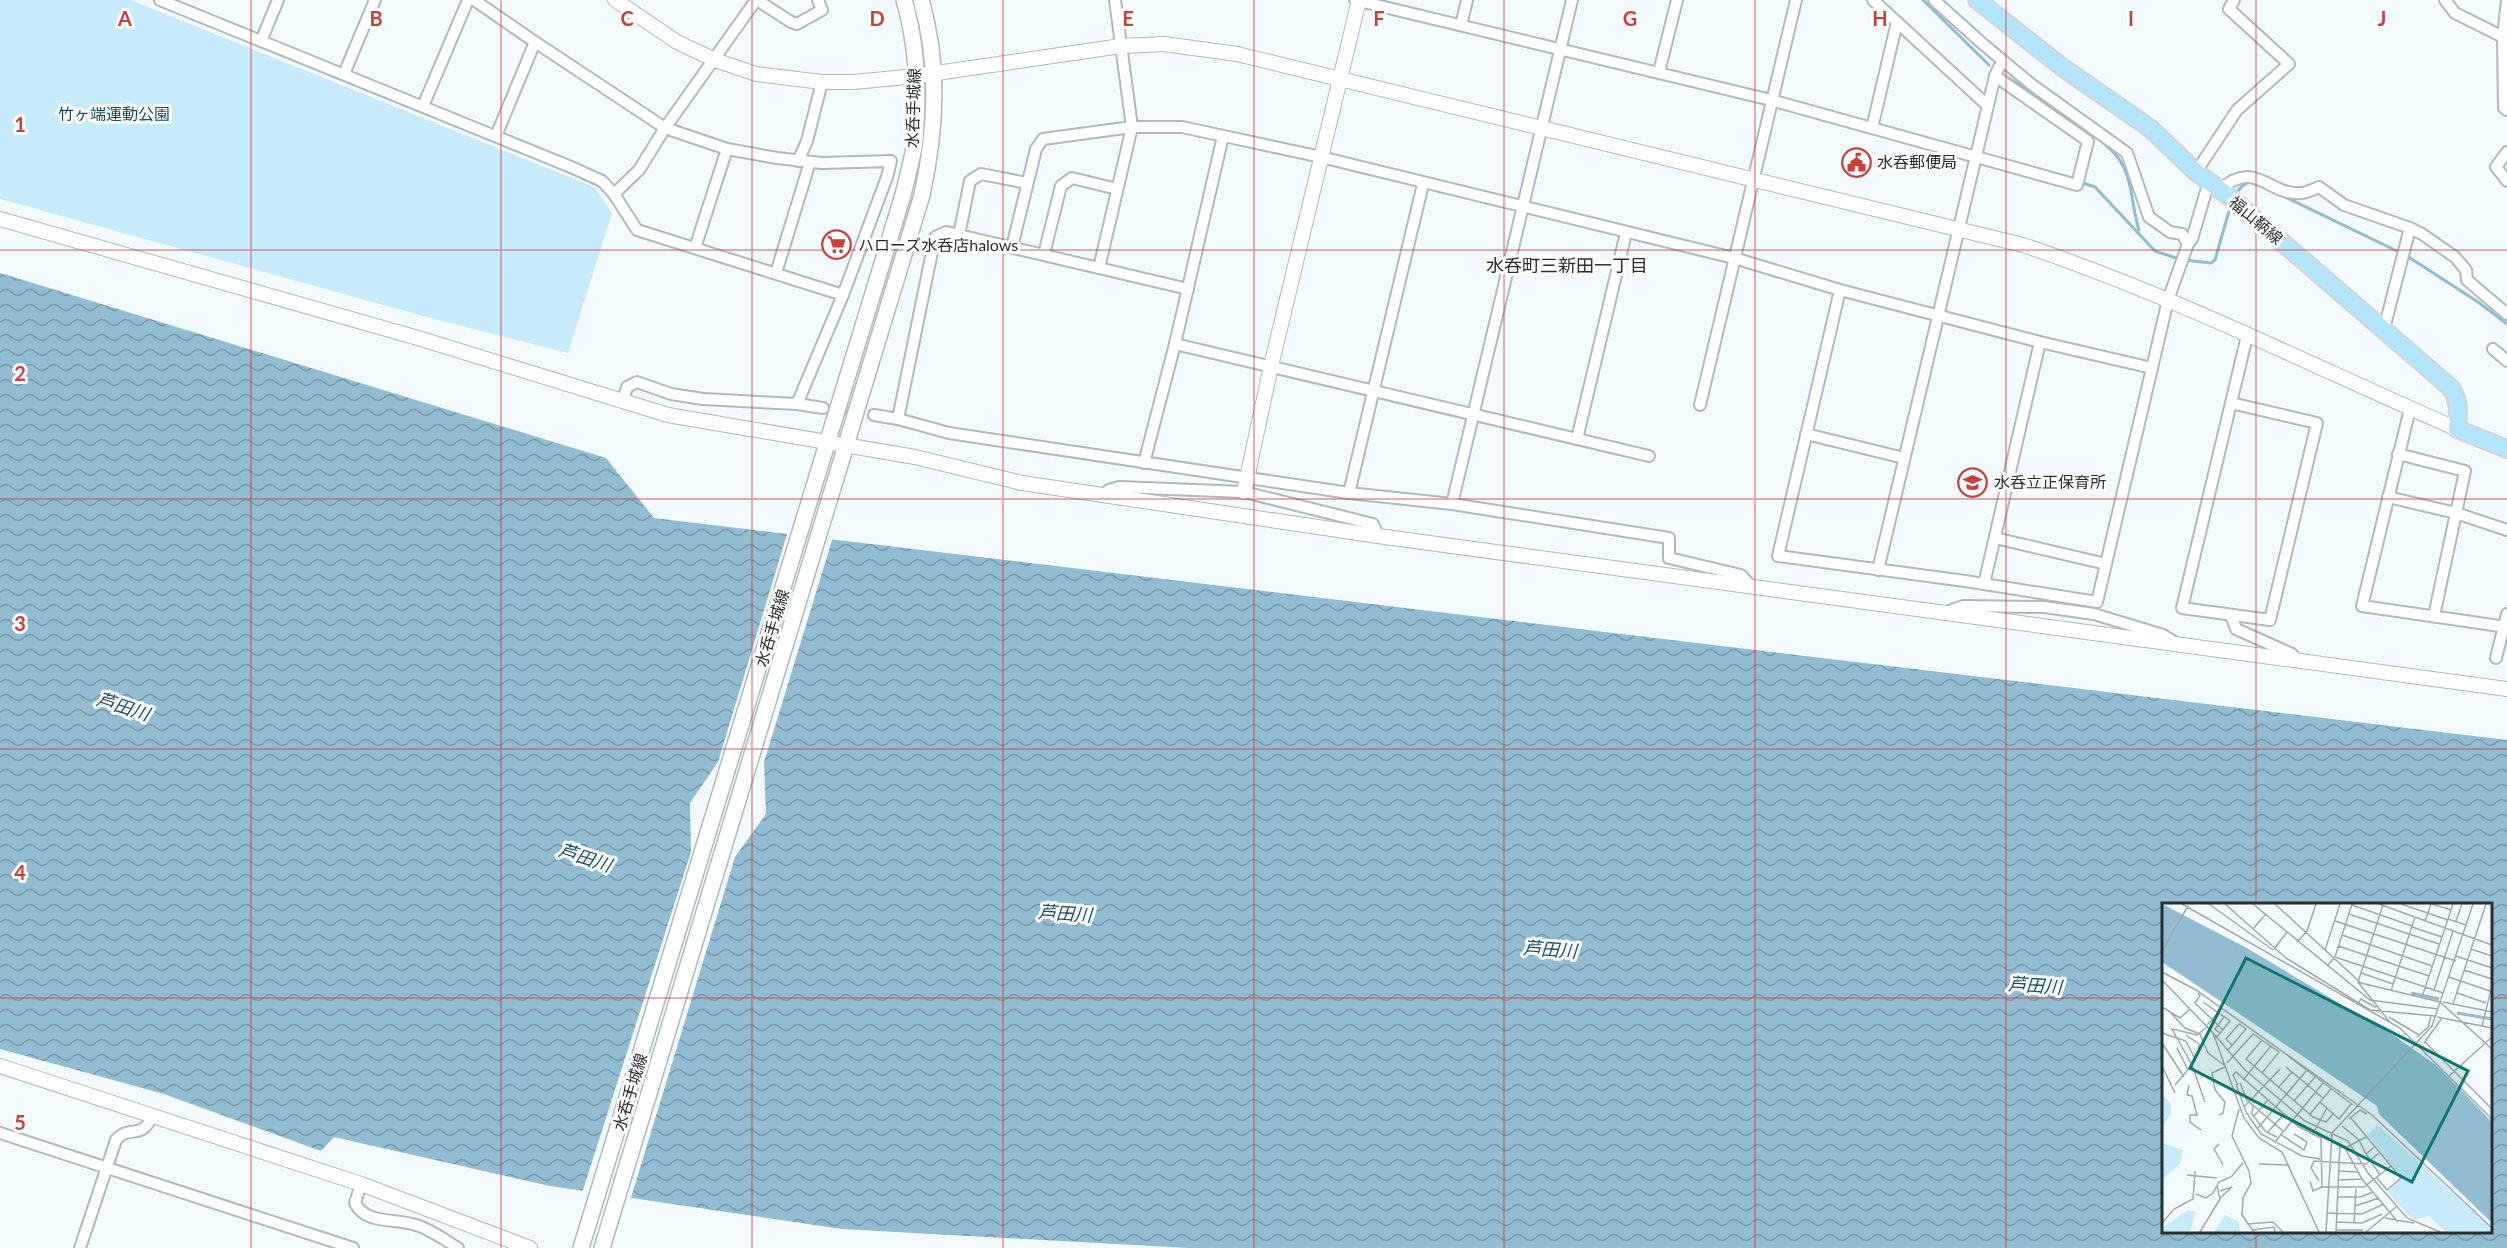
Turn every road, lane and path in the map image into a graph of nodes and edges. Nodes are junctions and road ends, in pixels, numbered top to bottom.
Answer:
1 (160, 0) edge
2 (278, 0) edge
3 (375, 0) edge
4 (468, 0) edge
5 (474, 0) edge
6 (615, 0) edge
7 (757, 0) edge
8 (818, 0) edge
9 (904, 0) edge
10 (921, 0) edge
11 (1115, 0) edge
12 (1358, 0) edge
13 (1467, 0) edge
14 (1572, 0) edge
15 (1677, 0) edge
16 (1796, 0) edge
17 (1873, 0) edge
18 (1934, 0) edge
19 (1977, 0) edge
20 (2235, 0) edge
21 (2445, 0) edge
22 (2507, 0) edge
23 (1897, 22) junction
24 (1461, 25) junction
25 (2505, 38) edge
26 (261, 41) junction
27 (535, 42) junction
28 (1984, 45) junction
29 (1121, 46) junction
30 (1560, 48) junction
31 (715, 60) junction
32 (1659, 72) junction
33 (1997, 72) junction
34 (934, 73) junction
35 (344, 74) junction
36 (916, 76) junction
37 (1342, 80) junction
38 (822, 82) junction
39 (2031, 84) junction
40 (1771, 100) junction
41 (1988, 105) junction
42 (423, 106) junction
43 (2507, 110) edge
44 (1132, 127) junction
45 (665, 128) junction
46 (1541, 128) junction
47 (1872, 128) junction
48 (496, 136) junction
49 (1223, 136) junction
50 (727, 149) junction
51 (2507, 152) edge
52 (1321, 158) junction
53 (1975, 158) junction
54 (798, 161) junction
55 (810, 162) junction
56 (1752, 178) junction
57 (2507, 182) edge
58 (1027, 183) junction
59 (1423, 184) junction
60 (2218, 188) junction
61 (1117, 189) junction
62 (614, 194) junction
63 (1522, 207) junction
64 (0, 219) edge
65 (1958, 228) junction
66 (2410, 228) junction
67 (1626, 232) junction
68 (959, 235) junction
69 (2188, 244) junction
70 (1012, 247) junction
71 (695, 248) junction
72 (1044, 254) junction
73 (1734, 258) junction
74 (1100, 268) junction
75 (776, 273) junction
76 (1188, 289) junction
77 (1840, 290) junction
78 (843, 295) junction
79 (2168, 300) junction
80 (1938, 314) junction
81 (2507, 314) edge
82 (2384, 329) junction
83 (2247, 336) junction
84 (2040, 342) junction
85 (1175, 344) junction
86 (2493, 349) dead end
87 (2507, 361) edge
88 (1270, 366) junction
89 (2152, 368) junction
90 (1374, 391) junction
91 (623, 401) junction
92 (2231, 403) junction
93 (797, 404) junction
94 (1700, 405) dead end
95 (823, 408) tunnel mouth
96 (2410, 409) junction
97 (1473, 414) junction
98 (874, 415) tunnel mouth
99 (898, 419) junction
100 (2457, 429) junction
101 (1806, 434) junction
102 (1577, 439) junction
103 (828, 442) junction
104 (846, 444) junction
105 (2507, 449) edge
106 (2398, 454) junction
107 (1649, 456) dead end
108 (1904, 458) junction
109 (1144, 463) junction
110 (1245, 485) junction
111 (1349, 494) junction
112 (1101, 496) junction
113 (2388, 497) junction
114 (1452, 504) junction
115 (2456, 513) junction
116 (2507, 530) edge
117 (1378, 536) junction
118 (1995, 538) junction
119 (2106, 564) junction
120 (1878, 570) junction
121 (1984, 584) junction
122 (1751, 586) junction
123 (2097, 602) junction
124 (1946, 612) junction
125 (2507, 614) edge
126 (2094, 615) junction
127 (2231, 615) junction
128 (2434, 616) junction
129 (2505, 627) edge
130 (2177, 645) junction
131 (2496, 658) dead end
132 (2295, 661) junction
133 (2507, 689) edge
134 (0, 1066) edge
135 (152, 1116) junction
136 (0, 1133) edge
137 (106, 1168) junction
138 (361, 1184) junction
139 (582, 1245) edge
140 (80, 1248) edge
141 (353, 1248) edge
142 (458, 1248) edge
143 (530, 1248) edge
144 (602, 1248) edge

1 - 26 street
2 - 26 street
3 - 35 street
4 - 42 street
5 - 27 street
6 - 31 street
7 - 8 street
7 - 31 street
9 - 36 main road, 水呑手城線
10 - 34 main road, 水呑手城線
11 - 29 street
12 - 24 street
12 - 37 street
13 - 24 street
14 - 30 street
15 - 32 street
16 - 40 street
17 - 23 street
18 - 28 street
19 - 60 main road, 福山鞆線
20 - 60 street
21 - 25 street
22 - 25 street
23 - 41 street
23 - 47 street
24 - 30 street
25 - 43 street
26 - 35 street
27 - 45 street
27 - 48 street
28 - 33 street
28 - 39 street
29 - 34 street
29 - 37 street
29 - 44 street
30 - 32 street
30 - 46 street
31 - 38 street
31 - 45 street
32 - 40 street
33 - 39 street
33 - 41 street
33 - 53 street
34 - 36 street
34 - 104 main road, 水呑手城線
35 - 42 street
36 - 38 street
36 - 103 main road, 水呑手城線
37 - 46 street
37 - 52 street
38 - 54 street
39 - 69 street
40 - 47 street
40 - 56 street
41 - 53 street
42 - 48 street
44 - 49 street
44 - 58 street
44 - 61 street
45 - 50 street
45 - 62 street
46 - 56 street
46 - 63 street
47 - 53 street
48 - 62 street
49 - 52 street
49 - 76 street
50 - 54 street
50 - 71 street
51 - 57 street
52 - 59 street
52 - 88 street
53 - 65 street
54 - 55 street
55 - 75 street
55 - 78 street
56 - 65 street
56 - 73 street
58 - 68 street
58 - 70 street
59 - 63 street
59 - 90 street
60 - 66 street
60 - 69 street
60 - 82 main road, 福山鞆線
61 - 72 street
61 - 74 street
62 - 71 street
63 - 67 street
63 - 97 street
64 - 91 street
65 - 79 street
65 - 80 street
66 - 81 street
66 - 82 street
67 - 73 street
67 - 102 street
68 - 70 street
68 - 99 street
69 - 79 street
70 - 72 street
71 - 75 street
72 - 74 street
73 - 77 street
73 - 94 street
74 - 76 street
75 - 78 street
76 - 85 street
77 - 80 street
77 - 101 street
78 - 93 street
79 - 83 street
79 - 89 street
80 - 84 street
80 - 108 street
82 - 100 main road, 福山鞆線
83 - 92 street
83 - 96 street
84 - 89 street
84 - 118 street
85 - 88 street
85 - 109 street
86 - 87 street
88 - 90 street
88 - 110 street
89 - 119 street
90 - 97 street
90 - 111 street
91 - 93 street
91 - 103 street
92 - 127 street
92 - 127 street
93 - 95 street
96 - 100 street
96 - 106 street
97 - 102 street
97 - 114 street
98 - 99 street
99 - 109 street
100 - 105 main road
101 - 108 street
101 - 120 street
102 - 107 street
103 - 104 street
103 - 139 main road, 水呑手城線
104 - 112 street
104 - 144 main road, 水呑手城線
106 - 113 street
106 - 115 street
108 - 120 street
109 - 110 street
110 - 111 street
110 - 112 street
110 - 117 street
111 - 114 street
112 - 117 street
113 - 115 street
113 - 128 street
114 - 122 street
115 - 116 street
115 - 128 street
117 - 122 street
118 - 119 street
118 - 121 street
119 - 123 street
120 - 121 street
121 - 123 street
122 - 124 street
123 - 126 street
124 - 126 street
124 - 130 street
125 - 129 street
126 - 130 street
127 - 132 street
128 - 129 street
129 - 131 street
130 - 132 street
132 - 133 street
134 - 135 street
135 - 137 street
135 - 138 street
136 - 137 street
137 - 140 street
137 - 141 street
138 - 142 street
138 - 143 street

